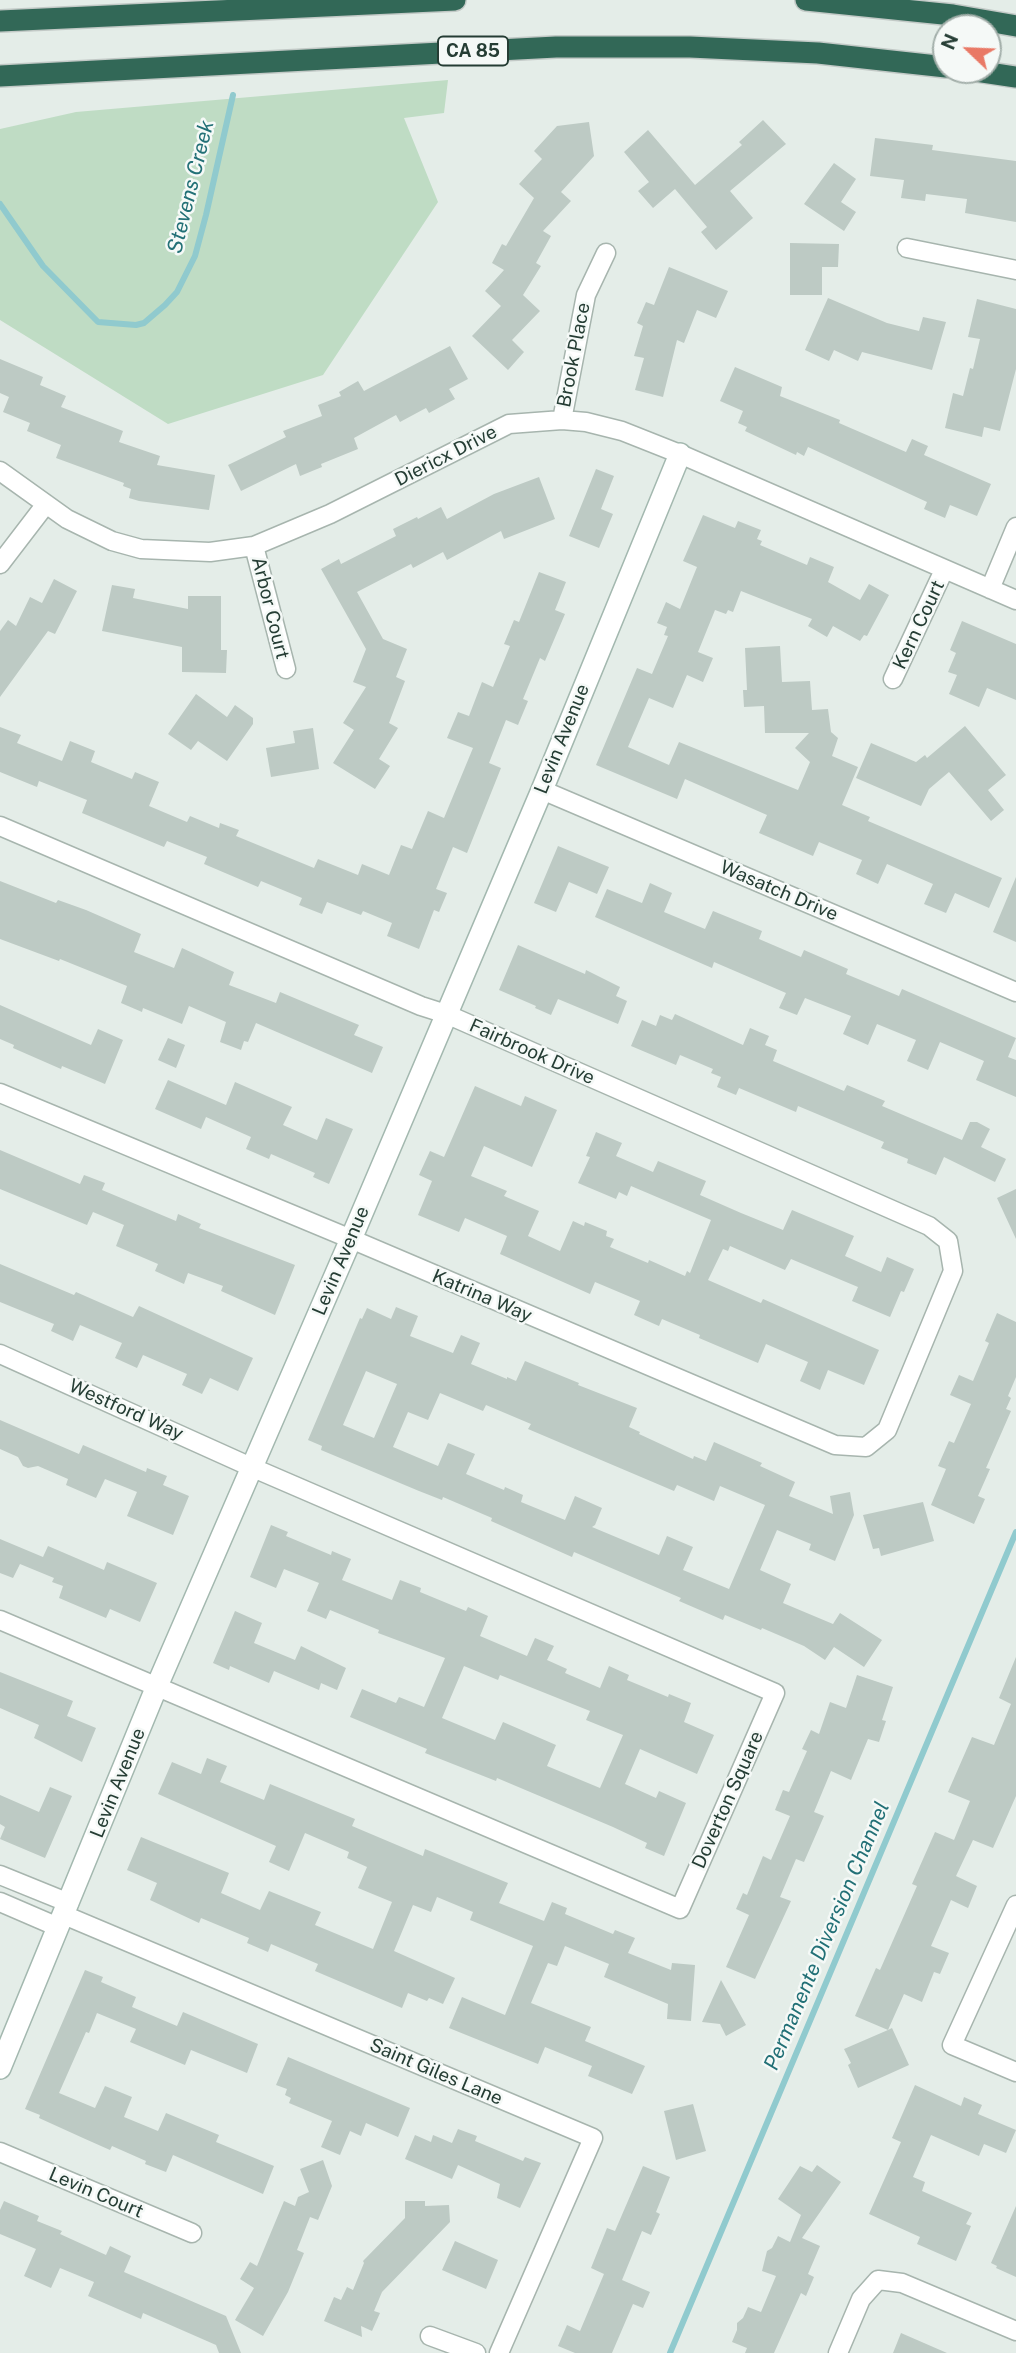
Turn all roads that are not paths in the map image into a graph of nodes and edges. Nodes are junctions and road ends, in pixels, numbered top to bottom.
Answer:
1 (455, 0) edge
2 (806, 0) edge
3 (0, 22) edge
4 (1016, 26) edge
5 (932, 64) edge
6 (0, 76) edge
7 (907, 248) dead end
8 (606, 253) dead end
9 (1016, 270) edge
10 (562, 420) junction
11 (680, 454) junction
12 (0, 471) edge
13 (46, 504) junction
14 (1016, 527) edge
15 (254, 546) junction
16 (0, 564) edge
17 (944, 570) junction
18 (990, 589) junction
19 (1016, 600) edge
20 (286, 669) dead end
21 (893, 679) dead end
22 (542, 790) junction
23 (0, 826) edge
24 (1016, 992) edge
25 (446, 1014) junction
26 (0, 1093) edge
27 (351, 1239) junction
28 (0, 1354) edge
29 (919, 1354) joint
30 (251, 1467) junction
31 (0, 1620) edge
32 (157, 1686) junction
33 (0, 1875) edge
34 (0, 1902) edge
35 (1016, 1905) edge
36 (64, 1915) junction
37 (0, 2068) edge
38 (1016, 2072) edge
39 (0, 2152) edge
40 (192, 2233) dead end
41 (1016, 2331) edge
42 (430, 2336) dead end
43 (476, 2353) edge
44 (499, 2353) edge
45 (838, 2353) edge

1 - 3 highway
2 - 4 highway
5 - 6 highway, CA 85
7 - 9 street
8 - 10 street, Brook Place
10 - 11 street, Diericx Drive
10 - 15 street, Diericx Drive
11 - 17 street, Diericx Drive
11 - 22 street, Levin Avenue
12 - 13 street, Diericx Drive
13 - 15 street, Diericx Drive
13 - 16 street
14 - 18 street
15 - 20 street, Arbor Court
17 - 18 street, Diericx Drive
17 - 21 street, Kern Court
18 - 19 street, Diericx Drive
22 - 24 street, Wasatch Drive
22 - 25 street, Levin Avenue
23 - 25 street, Fairbrook Drive
25 - 27 street, Levin Avenue
25 - 29 street, Fairbrook Drive
26 - 27 street, Katrina Way
27 - 29 street, Katrina Way
27 - 30 street, Levin Avenue
28 - 30 street, Westford Way
30 - 32 street, Levin Avenue
30 - 32 street, Doverton Square
31 - 32 street
32 - 36 street, Levin Avenue
33 - 36 street, Saint Giles Lane
34 - 36 street, Saint Giles Lane
35 - 38 street
36 - 37 street, Levin Avenue
36 - 44 street, Saint Giles Lane
39 - 40 street, Levin Court
41 - 45 street
42 - 43 street

